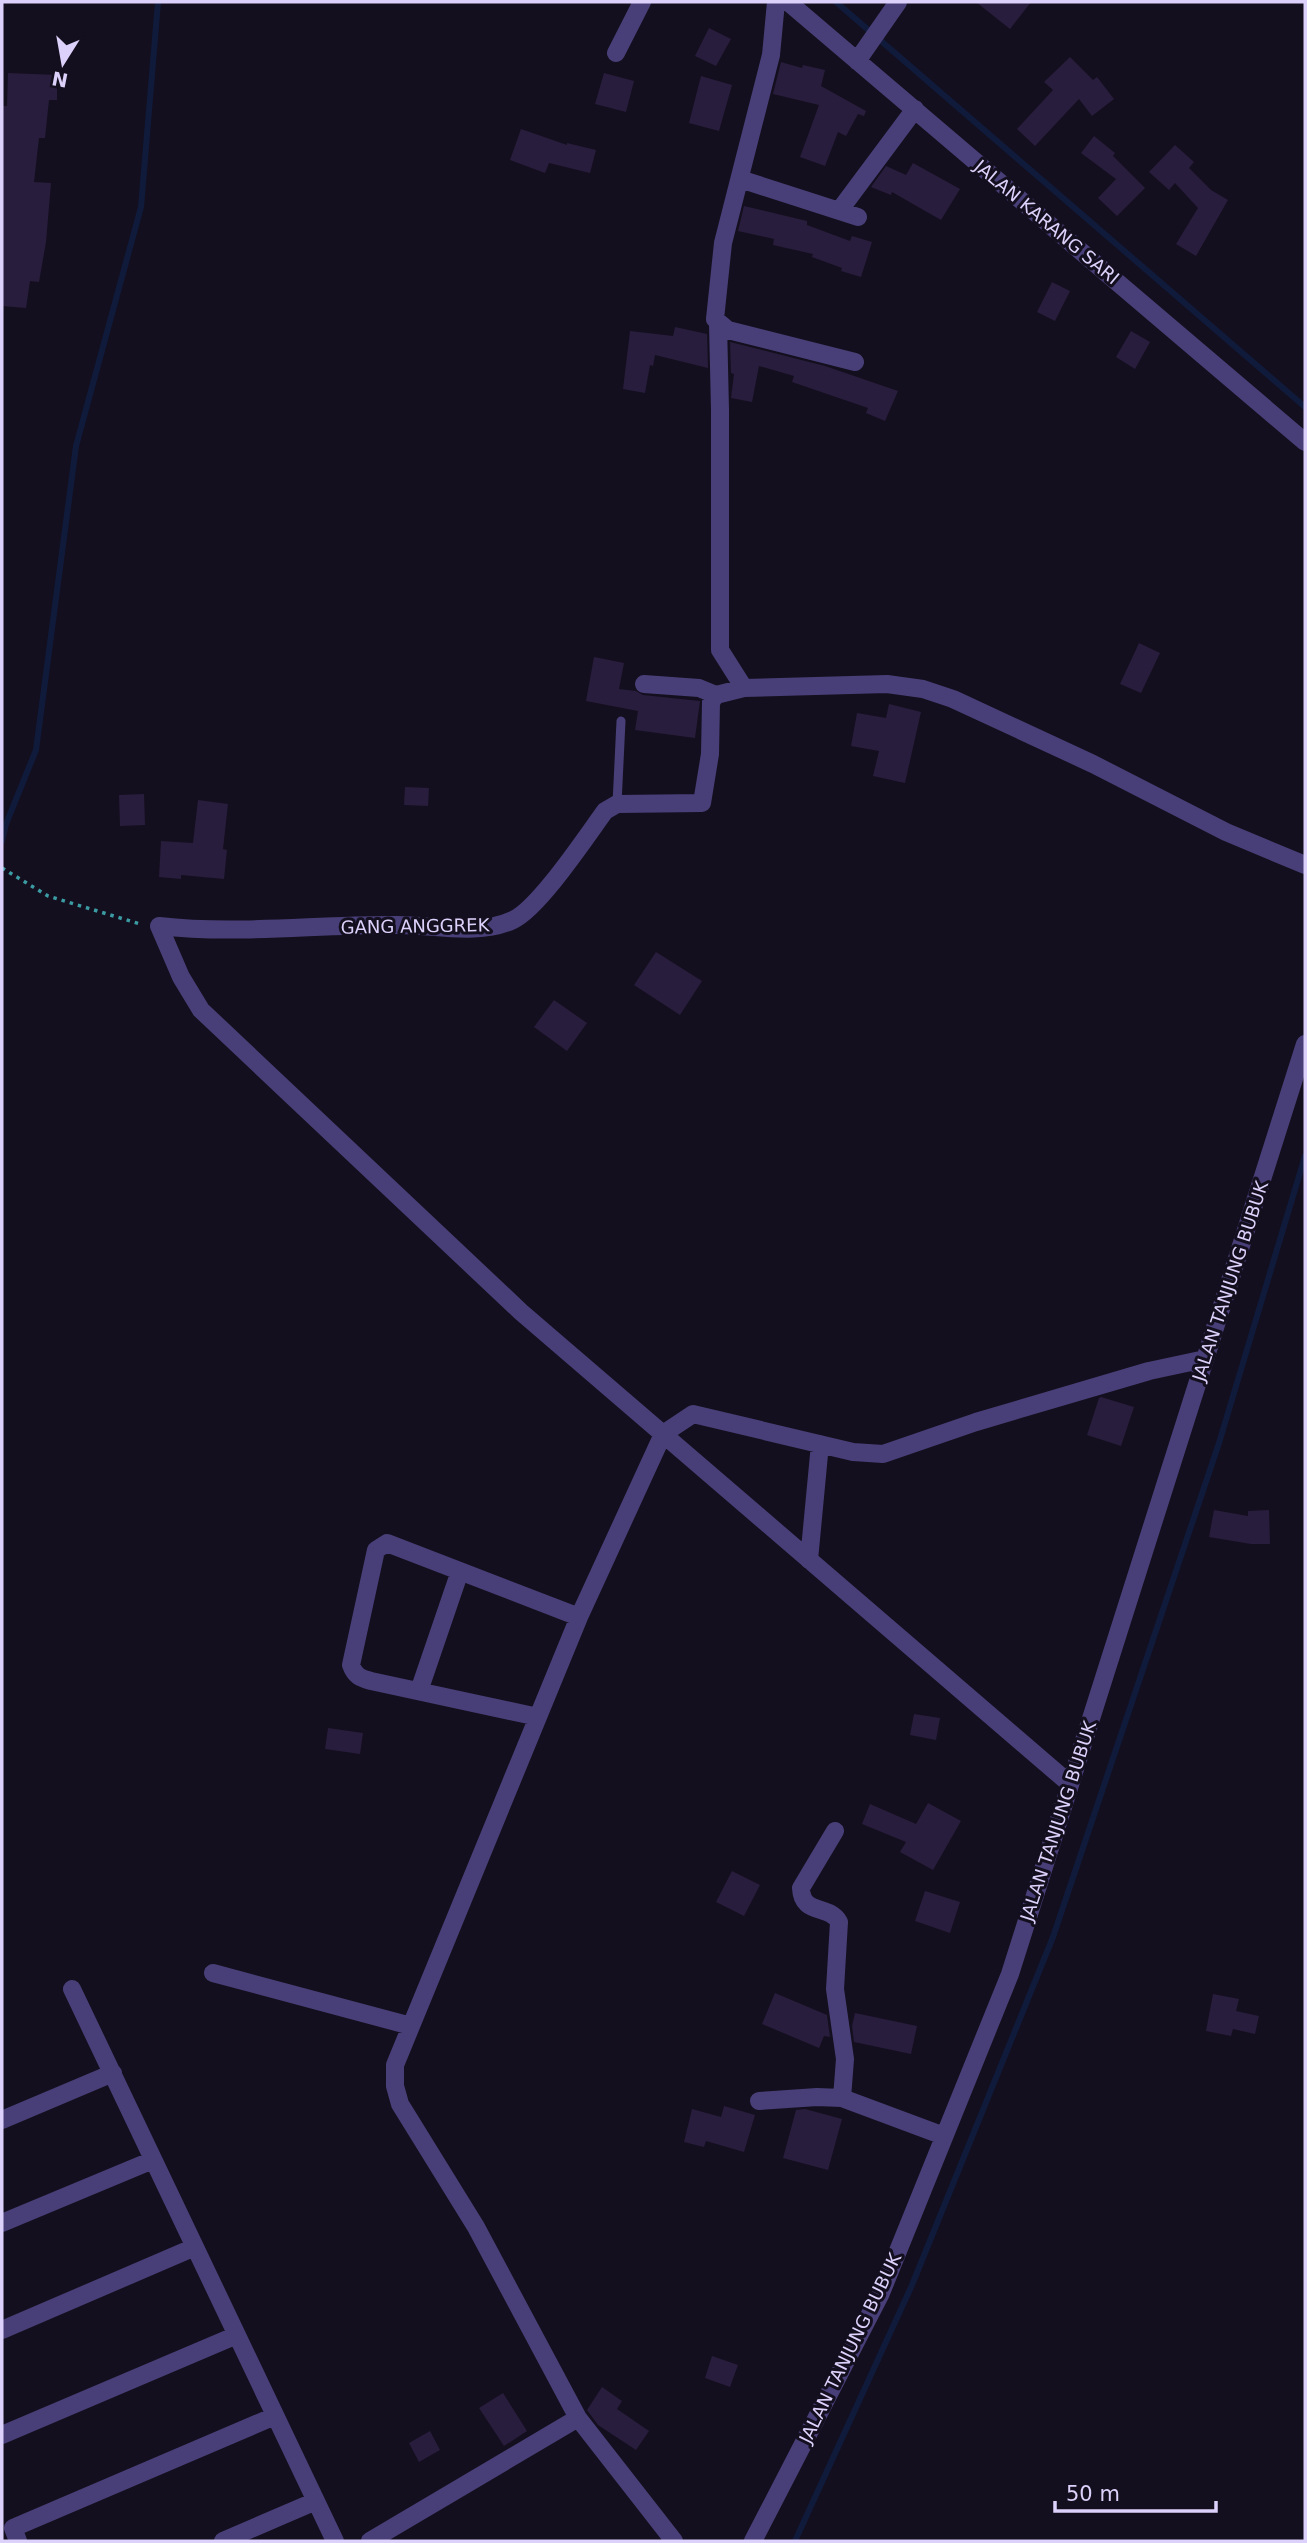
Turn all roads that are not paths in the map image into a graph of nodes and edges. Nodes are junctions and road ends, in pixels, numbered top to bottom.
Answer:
1 (642, 2) edge
2 (776, 2) edge
3 (788, 2) edge
4 (898, 2) edge
5 (616, 53) dead end
6 (861, 54) junction
7 (915, 109) junction
8 (740, 179) junction
9 (839, 211) junction
10 (858, 217) dead end
11 (718, 323) junction
12 (855, 362) dead end
13 (1305, 442) edge
14 (644, 684) dead end
15 (744, 688) junction
16 (716, 695) junction
17 (621, 721) dead end
18 (617, 804) junction
19 (1305, 864) edge
20 (1305, 1044) edge
21 (1300, 1072) edge
22 (1205, 1359) junction
23 (663, 1434) junction
24 (820, 1444) junction
25 (809, 1560) junction
26 (460, 1571) junction
27 (579, 1617) junction
28 (419, 1691) junction
29 (538, 1717) junction
30 (1070, 1784) junction
31 (835, 1831) dead end
32 (213, 1973) dead end
33 (72, 1989) dead end
34 (411, 2026) junction
35 (113, 2073) junction
36 (842, 2098) junction
37 (759, 2101) dead end
38 (2, 2120) edge
39 (944, 2136) junction
40 (153, 2160) junction
41 (2, 2223) edge
42 (195, 2247) junction
43 (2, 2330) edge
44 (237, 2335) junction
45 (275, 2416) junction
46 (578, 2418) junction
47 (2, 2435) edge
48 (316, 2501) junction
49 (18, 2541) edge
50 (223, 2541) edge
51 (335, 2541) edge
52 (370, 2541) edge
53 (674, 2541) edge
54 (753, 2541) edge

1 - 5 street
2 - 8 street
3 - 6 street, JALAN KARANG SARI
4 - 6 street
6 - 7 street, JALAN KARANG SARI
7 - 9 street
7 - 13 street, JALAN KARANG SARI
8 - 9 street
8 - 11 street
9 - 10 street
11 - 12 street
11 - 15 street
14 - 16 street
15 - 16 street
15 - 19 street
16 - 18 street
17 - 18 lane
18 - 23 street, GANG ANGGREK
20 - 21 street
21 - 22 street, JALAN TANJUNG BUBUK
22 - 24 street
22 - 30 street, JALAN TANJUNG BUBUK
23 - 24 street
23 - 25 street
23 - 27 street
24 - 25 street
25 - 30 street
26 - 27 street
26 - 28 street
26 - 28 street
27 - 29 street
28 - 29 street
29 - 34 street
30 - 39 street, JALAN TANJUNG BUBUK
31 - 36 street
32 - 34 street
33 - 35 street
34 - 46 street
35 - 38 street
35 - 40 street
36 - 37 street
36 - 39 street
39 - 54 street, JALAN TANJUNG BUBUK
40 - 41 street
40 - 42 street
42 - 43 street
42 - 44 street
44 - 45 street
44 - 47 street
45 - 48 street
45 - 49 street
46 - 52 street
46 - 53 street
48 - 50 street
48 - 51 street

